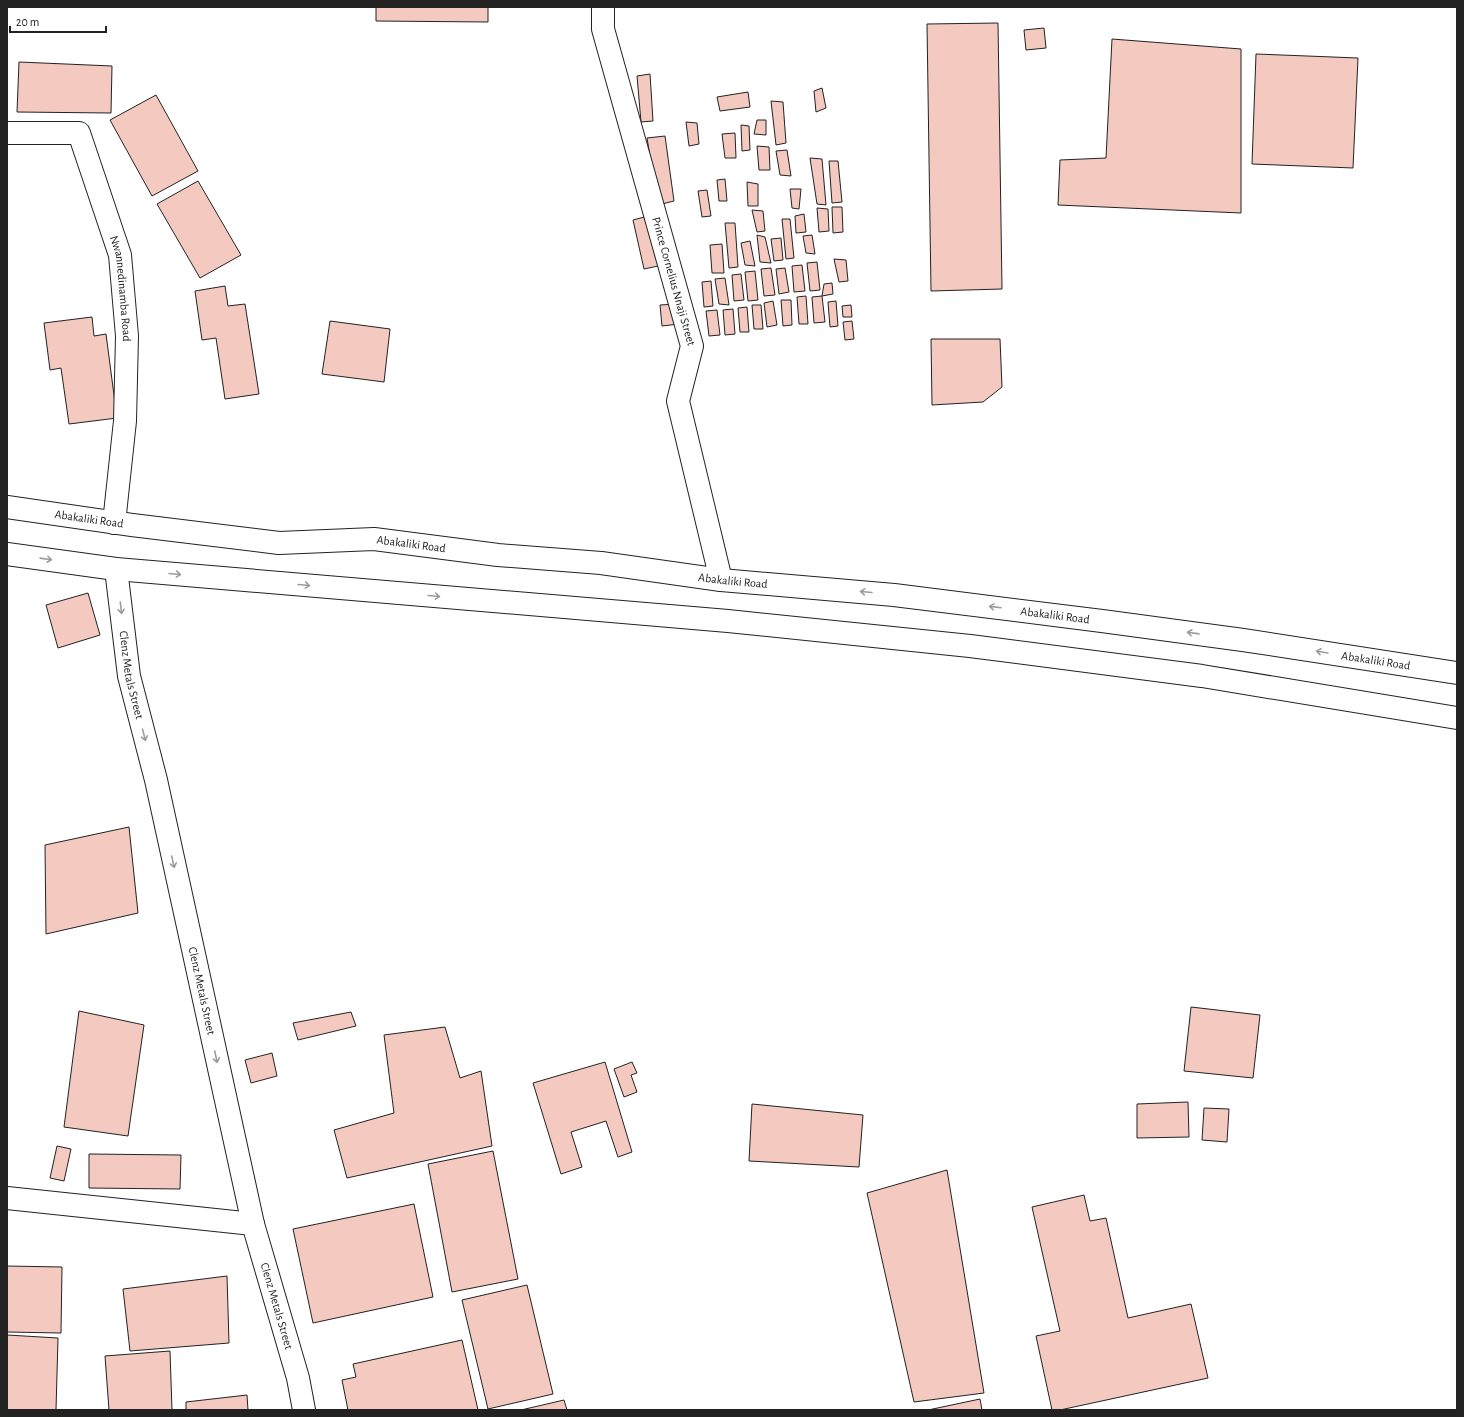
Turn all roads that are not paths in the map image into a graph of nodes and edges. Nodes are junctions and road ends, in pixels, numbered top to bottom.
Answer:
1 (604, 7) edge
2 (7, 133) edge
3 (7, 507) edge
4 (114, 522) junction
5 (7, 554) edge
6 (116, 569) junction
7 (721, 580) junction
8 (1457, 673) edge
9 (1457, 718) edge
10 (7, 1198) edge
11 (253, 1224) junction
12 (304, 1410) edge

1 - 7 main road, Prince Cornelius Nnaji Street
2 - 4 main road, Nwannedinamba Road
3 - 4 main road, Abakaliki Road
4 - 7 main road, Abakaliki Road
5 -> 6 main road
6 -> 9 main road
6 -> 11 main road, Clenz Metals Street
8 -> 7 main road, Abakaliki Road
10 - 11 main road
11 - 12 main road, Clenz Metals Street

